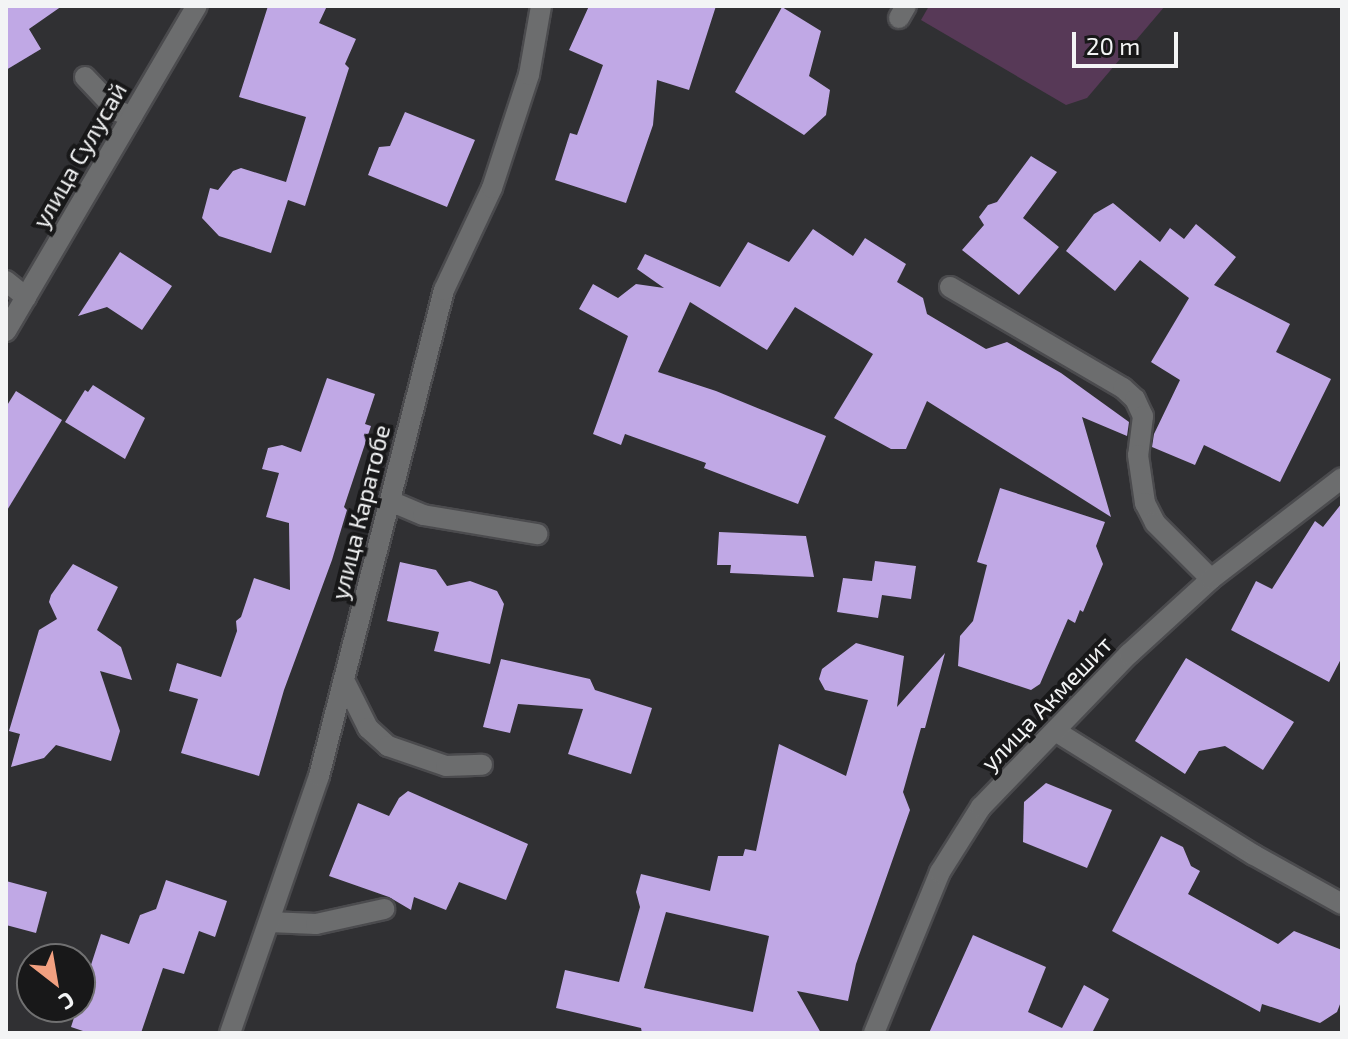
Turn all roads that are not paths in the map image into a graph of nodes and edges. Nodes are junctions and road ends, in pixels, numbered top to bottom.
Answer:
1 (197, 6) edge
2 (541, 6) edge
3 (85, 77) dead end
4 (132, 116) junction
5 (6, 281) edge
6 (950, 287) dead end
7 (26, 297) junction
8 (6, 331) edge
9 (1342, 478) edge
10 (390, 501) junction
11 (537, 534) dead end
12 (1211, 579) junction
13 (344, 680) junction
14 (1057, 732) junction
15 (482, 765) dead end
16 (1342, 904) edge
17 (384, 909) dead end
18 (269, 922) junction
19 (230, 1033) edge
20 (874, 1033) edge

1 - 4 street, улица Сулусай
2 - 10 street, улица Каратобе
3 - 4 street
4 - 7 street, улица Сулусай
5 - 7 street
6 - 12 street
7 - 8 street, улица Сулусай
9 - 12 street, улица Акмешит
10 - 11 street
10 - 13 street, улица Каратобе
12 - 14 street, улица Акмешит
13 - 15 street
13 - 18 street, улица Каратобе
14 - 16 street
14 - 20 street, улица Акмешит
17 - 18 street
18 - 19 street, улица Каратобе

